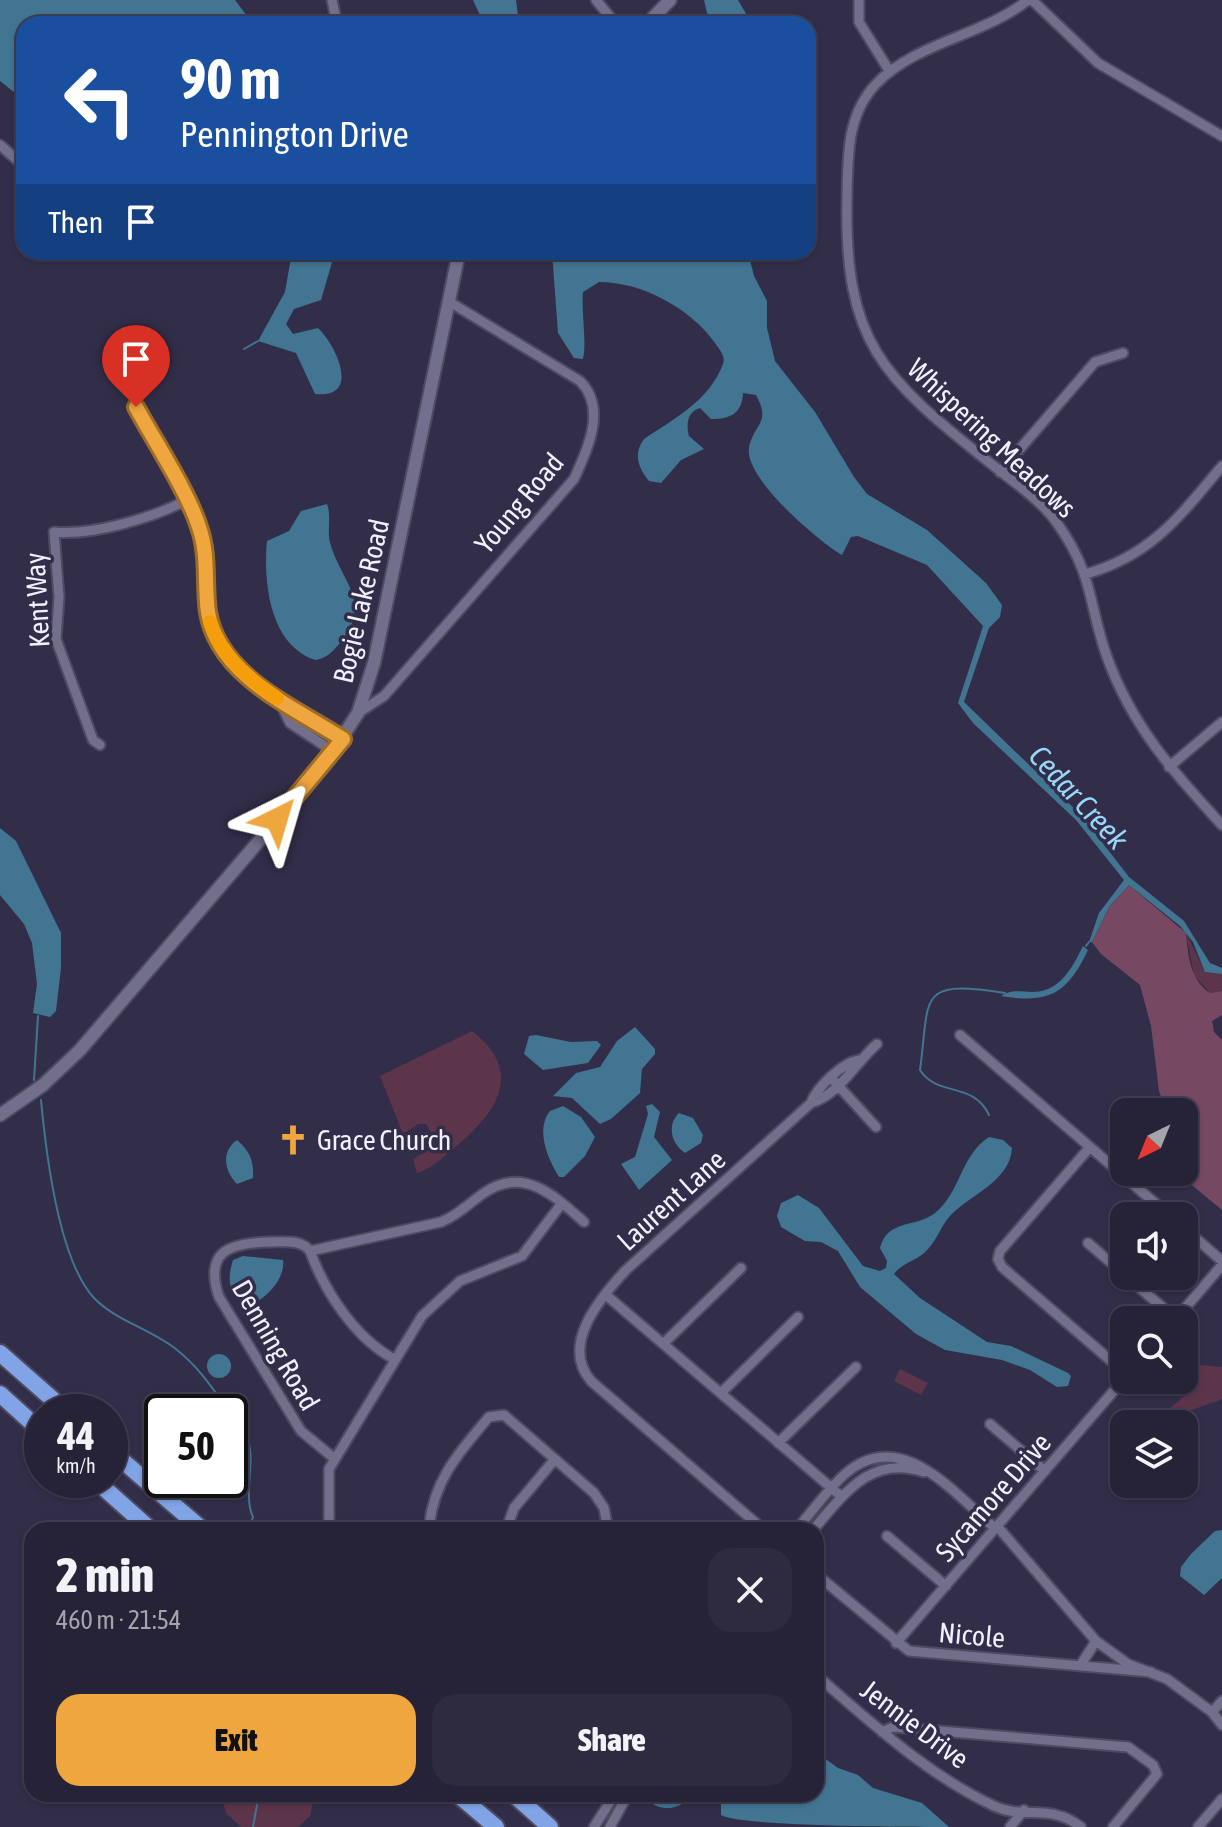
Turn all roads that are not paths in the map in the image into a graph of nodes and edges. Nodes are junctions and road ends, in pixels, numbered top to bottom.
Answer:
1 (596, 0) edge
2 (670, 0) edge
3 (859, 0) edge
4 (1030, 0) edge
5 (609, 16) edge
6 (655, 16) edge
7 (890, 72) junction
8 (1222, 136) edge
9 (0, 145) edge
10 (16, 159) edge
11 (457, 260) edge
12 (448, 301) junction
13 (1123, 353) dead end
14 (136, 407) dead end
15 (1222, 466) edge
16 (1000, 472) junction
17 (185, 501) junction
18 (1086, 574) junction
19 (279, 700) junction
20 (358, 713) junction
21 (1222, 722) edge
22 (343, 739) junction
23 (100, 745) dead end
24 (334, 752) junction
25 (1169, 767) junction
26 (1222, 825) edge
27 (960, 1035) dead end
28 (877, 1044) dead end
29 (835, 1081) junction
30 (0, 1115) edge
31 (876, 1127) dead end
32 (1090, 1147) junction
33 (1154, 1202) edge
34 (562, 1203) junction
35 (584, 1222) dead end
36 (1198, 1241) edge
37 (1088, 1243) dead end
38 (310, 1251) junction
39 (1110, 1262) edge
40 (1222, 1263) edge
41 (741, 1268) dead end
42 (1142, 1290) edge
43 (606, 1295) junction
44 (1160, 1306) edge
45 (1186, 1306) edge
46 (798, 1317) dead end
47 (663, 1344) junction
48 (0, 1353) edge
49 (394, 1359) junction
50 (1110, 1360) edge
51 (856, 1367) dead end
52 (38, 1386) junction
53 (721, 1393) junction
54 (47, 1394) edge
55 (1111, 1394) edge
56 (5, 1399) edge
57 (24, 1416) edge
58 (990, 1424) dead end
59 (778, 1443) junction
60 (335, 1459) junction
61 (555, 1459) junction
62 (128, 1465) edge
63 (1045, 1471) junction
64 (934, 1477) junction
65 (832, 1489) junction
66 (842, 1497) junction
67 (115, 1498) edge
68 (142, 1522) edge
69 (194, 1522) edge
70 (329, 1522) edge
71 (430, 1522) edge
72 (509, 1522) edge
73 (607, 1522) edge
74 (755, 1522) edge
75 (803, 1522) edge
76 (820, 1522) edge
77 (996, 1527) junction
78 (887, 1536) dead end
79 (824, 1581) edge
80 (946, 1586) junction
81 (1096, 1641) junction
82 (896, 1643) junction
83 (1080, 1666) junction
84 (1151, 1672) junction
85 (824, 1682) edge
86 (1222, 1701) edge
87 (1217, 1714) edge
88 (1222, 1725) edge
89 (882, 1732) junction
90 (1222, 1799) edge
91 (466, 1802) edge
92 (522, 1802) edge
93 (610, 1802) edge
94 (624, 1802) edge
95 (1024, 1810) junction
96 (496, 1827) edge
97 (550, 1827) edge
98 (594, 1827) edge
99 (610, 1827) edge
100 (1010, 1827) edge
101 (1081, 1827) edge
102 (1113, 1827) edge
103 (1198, 1827) edge

1 - 5 street
2 - 6 main road
3 - 7 street
4 - 7 street, Whispering Meadows
4 - 8 street
7 - 16 street, Whispering Meadows
9 - 10 street
11 - 12 main road, Bogie Lake Road
12 - 20 main road, Bogie Lake Road
12 - 20 street, Young Road
13 - 16 street
14 - 17 street
15 - 18 street
16 - 18 street, Whispering Meadows
17 - 19 street
17 - 23 street, Kent Way
18 - 25 street, Whispering Meadows
19 - 22 street
19 - 24 street
20 - 22 main road, Bogie Lake Road
21 - 25 street
22 - 24 main road, Bogie Lake Road
24 - 30 main road, Bogie Lake Road
25 - 26 street, Whispering Meadows
27 - 32 street
28 - 29 street, Laurent Lane
29 - 31 street
29 - 43 street, Laurent Lane
32 - 33 street
32 - 50 street
34 - 35 street, Denning Road
34 - 38 street, Denning Road
34 - 49 street
36 - 40 street
37 - 39 street
38 - 49 street
38 - 60 street, Denning Road
40 - 45 street
41 - 47 street
42 - 44 street
43 - 47 street
43 - 74 street, Laurent Lane
46 - 53 street
47 - 53 street
48 - 52 highway
49 - 60 street
51 - 59 street
52 - 54 highway
52 - 56 highway
53 - 59 street
55 - 63 street, Sycamore Drive
56 - 57 highway
58 - 63 street
59 - 65 street
60 - 70 street
61 - 71 street
61 - 72 street
61 - 73 street
62 - 69 highway
63 - 77 street, Sycamore Drive
64 - 65 street
64 - 66 street
64 - 77 street
65 - 66 street
65 - 75 street
66 - 76 street
67 - 68 highway
77 - 80 street, Sycamore Drive
77 - 81 street
78 - 80 street
79 - 82 street, Nicole
80 - 82 street, Sycamore Drive
81 - 83 street
81 - 84 street
82 - 83 street, Nicole
83 - 84 street, Nicole
84 - 87 street
85 - 89 street, Jennie Drive
86 - 87 street
87 - 88 street
89 - 95 street, Jennie Drive
89 - 102 street
90 - 103 street
91 - 96 highway
92 - 97 highway
93 - 98 street
94 - 99 street
95 - 100 street
95 - 101 street, Jennie Drive

